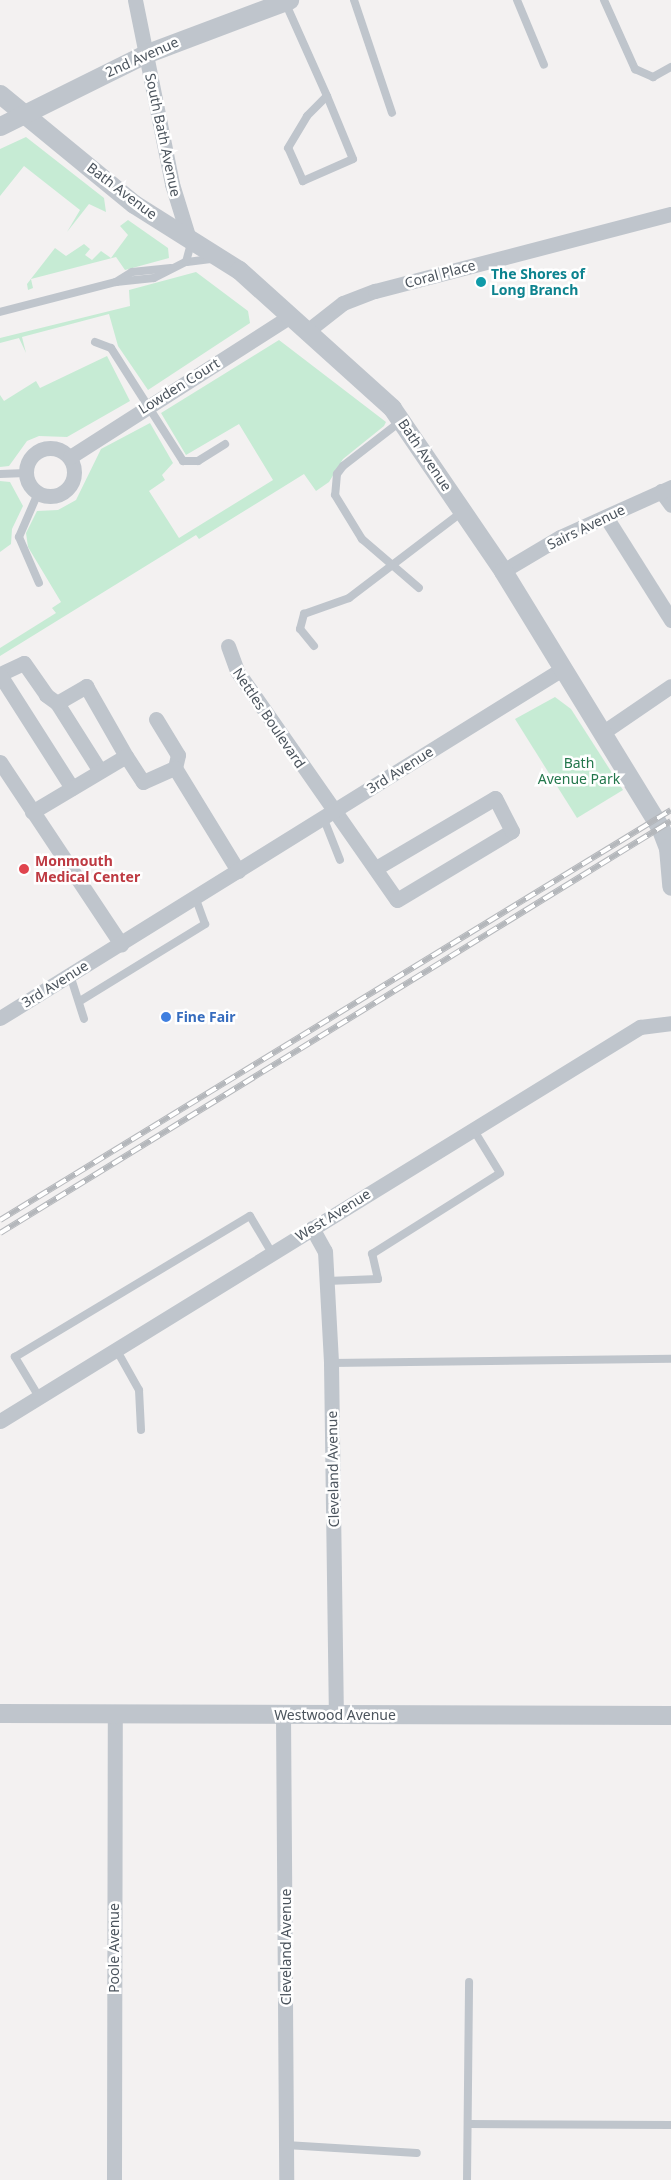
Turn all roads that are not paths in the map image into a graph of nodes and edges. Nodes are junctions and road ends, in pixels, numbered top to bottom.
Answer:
1 (134, 0) edge
2 (354, 0) edge
3 (517, 0) edge
4 (604, 0) edge
5 (287, 1) edge
6 (145, 54) junction
7 (544, 65) dead end
8 (671, 67) edge
9 (0, 94) edge
10 (327, 96) junction
11 (392, 113) dead end
12 (25, 114) junction
13 (0, 126) edge
14 (176, 197) junction
15 (147, 212) junction
16 (671, 214) edge
17 (190, 239) junction
18 (180, 265) junction
19 (239, 270) junction
20 (0, 312) edge
21 (289, 317) junction
22 (306, 332) junction
23 (96, 342) dead end
24 (147, 406) junction
25 (402, 420) junction
26 (226, 444) dead end
27 (70, 458) junction
28 (26, 473) junction
29 (0, 474) edge
30 (666, 489) edge
31 (38, 493) junction
32 (671, 505) edge
33 (462, 512) junction
34 (606, 517) junction
35 (394, 564) junction
36 (503, 570) junction
37 (39, 583) dead end
38 (419, 588) dead end
39 (671, 620) edge
40 (228, 646) dead end
41 (314, 646) dead end
42 (562, 670) junction
43 (0, 674) edge
44 (671, 686) edge
45 (58, 703) junction
46 (156, 719) dead end
47 (602, 733) junction
48 (126, 756) junction
49 (0, 762) edge
50 (175, 768) junction
51 (100, 771) junction
52 (72, 788) junction
53 (32, 812) junction
54 (329, 814) junction
55 (340, 860) dead end
56 (376, 868) junction
57 (238, 870) junction
58 (671, 886) edge
59 (195, 897) junction
60 (121, 944) junction
61 (70, 975) junction
62 (80, 1001) junction
63 (0, 1018) edge
64 (84, 1019) dead end
65 (671, 1022) edge
66 (473, 1129) junction
67 (312, 1228) junction
68 (272, 1253) junction
69 (327, 1281) junction
70 (116, 1349) junction
71 (671, 1359) edge
72 (331, 1363) junction
73 (39, 1397) junction
74 (0, 1421) edge
75 (141, 1430) dead end
76 (0, 1713) edge
77 (283, 1714) junction
78 (336, 1714) junction
79 (115, 1715) junction
80 (671, 1715) edge
81 (469, 1982) dead end
82 (469, 2124) junction
83 (671, 2125) edge
84 (286, 2145) junction
85 (417, 2153) dead end
86 (114, 2180) edge
87 (286, 2180) edge
88 (467, 2180) edge

1 - 6 street, South Bath Avenue
2 - 11 lane
3 - 7 lane
4 - 8 lane
5 - 6 street, 2nd Avenue
5 - 10 lane
6 - 12 street, 2nd Avenue
6 - 14 street, South Bath Avenue
9 - 12 street, Bath Avenue
10 - 10 lane
12 - 13 street, 2nd Avenue
12 - 15 street, Bath Avenue
14 - 15 street
14 - 17 street, South Bath Avenue
15 - 17 street, Bath Avenue
16 - 22 street, Coral Place
17 - 18 lane
17 - 19 street, Bath Avenue
18 - 19 lane
18 - 20 lane
19 - 21 street, Bath Avenue
21 - 22 street, Bath Avenue
21 - 24 street, Lowden Court
22 - 25 street, Bath Avenue
23 - 24 lane
24 - 26 lane
24 - 27 street, Lowden Court
25 - 33 street, Bath Avenue
25 - 35 lane
27 - 28 street
27 - 31 street
28 - 29 lane
28 - 31 street
30 - 32 street
30 - 34 street, Sairs Avenue
31 - 37 lane
33 - 35 lane
33 - 36 street, Bath Avenue
34 - 36 street, Sairs Avenue
34 - 39 street
35 - 38 lane
35 - 41 lane
36 - 42 street, Bath Avenue
40 - 54 street, Nettles Boulevard
42 - 47 street, Bath Avenue
42 - 54 street, 3rd Avenue
43 - 45 street
43 - 52 street
44 - 47 street
45 - 48 street
45 - 51 street
46 - 50 street
47 - 58 street, Bath Avenue
48 - 50 street
48 - 51 street
49 - 53 street
50 - 57 street
51 - 52 street
52 - 53 street
53 - 60 street
54 - 55 lane
54 - 56 street, Nettles Boulevard
54 - 57 street, 3rd Avenue
56 - 56 street, Nettles Boulevard
57 - 59 street, 3rd Avenue
59 - 60 street, 3rd Avenue
59 - 62 lane
60 - 61 street, 3rd Avenue
61 - 62 lane
61 - 63 street, 3rd Avenue
62 - 64 lane
65 - 66 street, West Avenue
66 - 67 street, West Avenue
66 - 69 lane
67 - 68 street, West Avenue
67 - 69 street, Cleveland Avenue
68 - 70 street, West Avenue
68 - 73 lane
69 - 72 street, Cleveland Avenue
70 - 73 street, West Avenue
70 - 75 lane
71 - 72 lane
72 - 78 street, Cleveland Avenue
73 - 74 street, West Avenue
76 - 79 street, Westwood Avenue
77 - 78 street, Westwood Avenue
77 - 79 street, Westwood Avenue
77 - 84 street, Cleveland Avenue
78 - 80 street, Westwood Avenue
79 - 86 street, Poole Avenue
81 - 82 lane
82 - 83 lane
82 - 88 lane
84 - 85 lane
84 - 87 street, Cleveland Avenue

